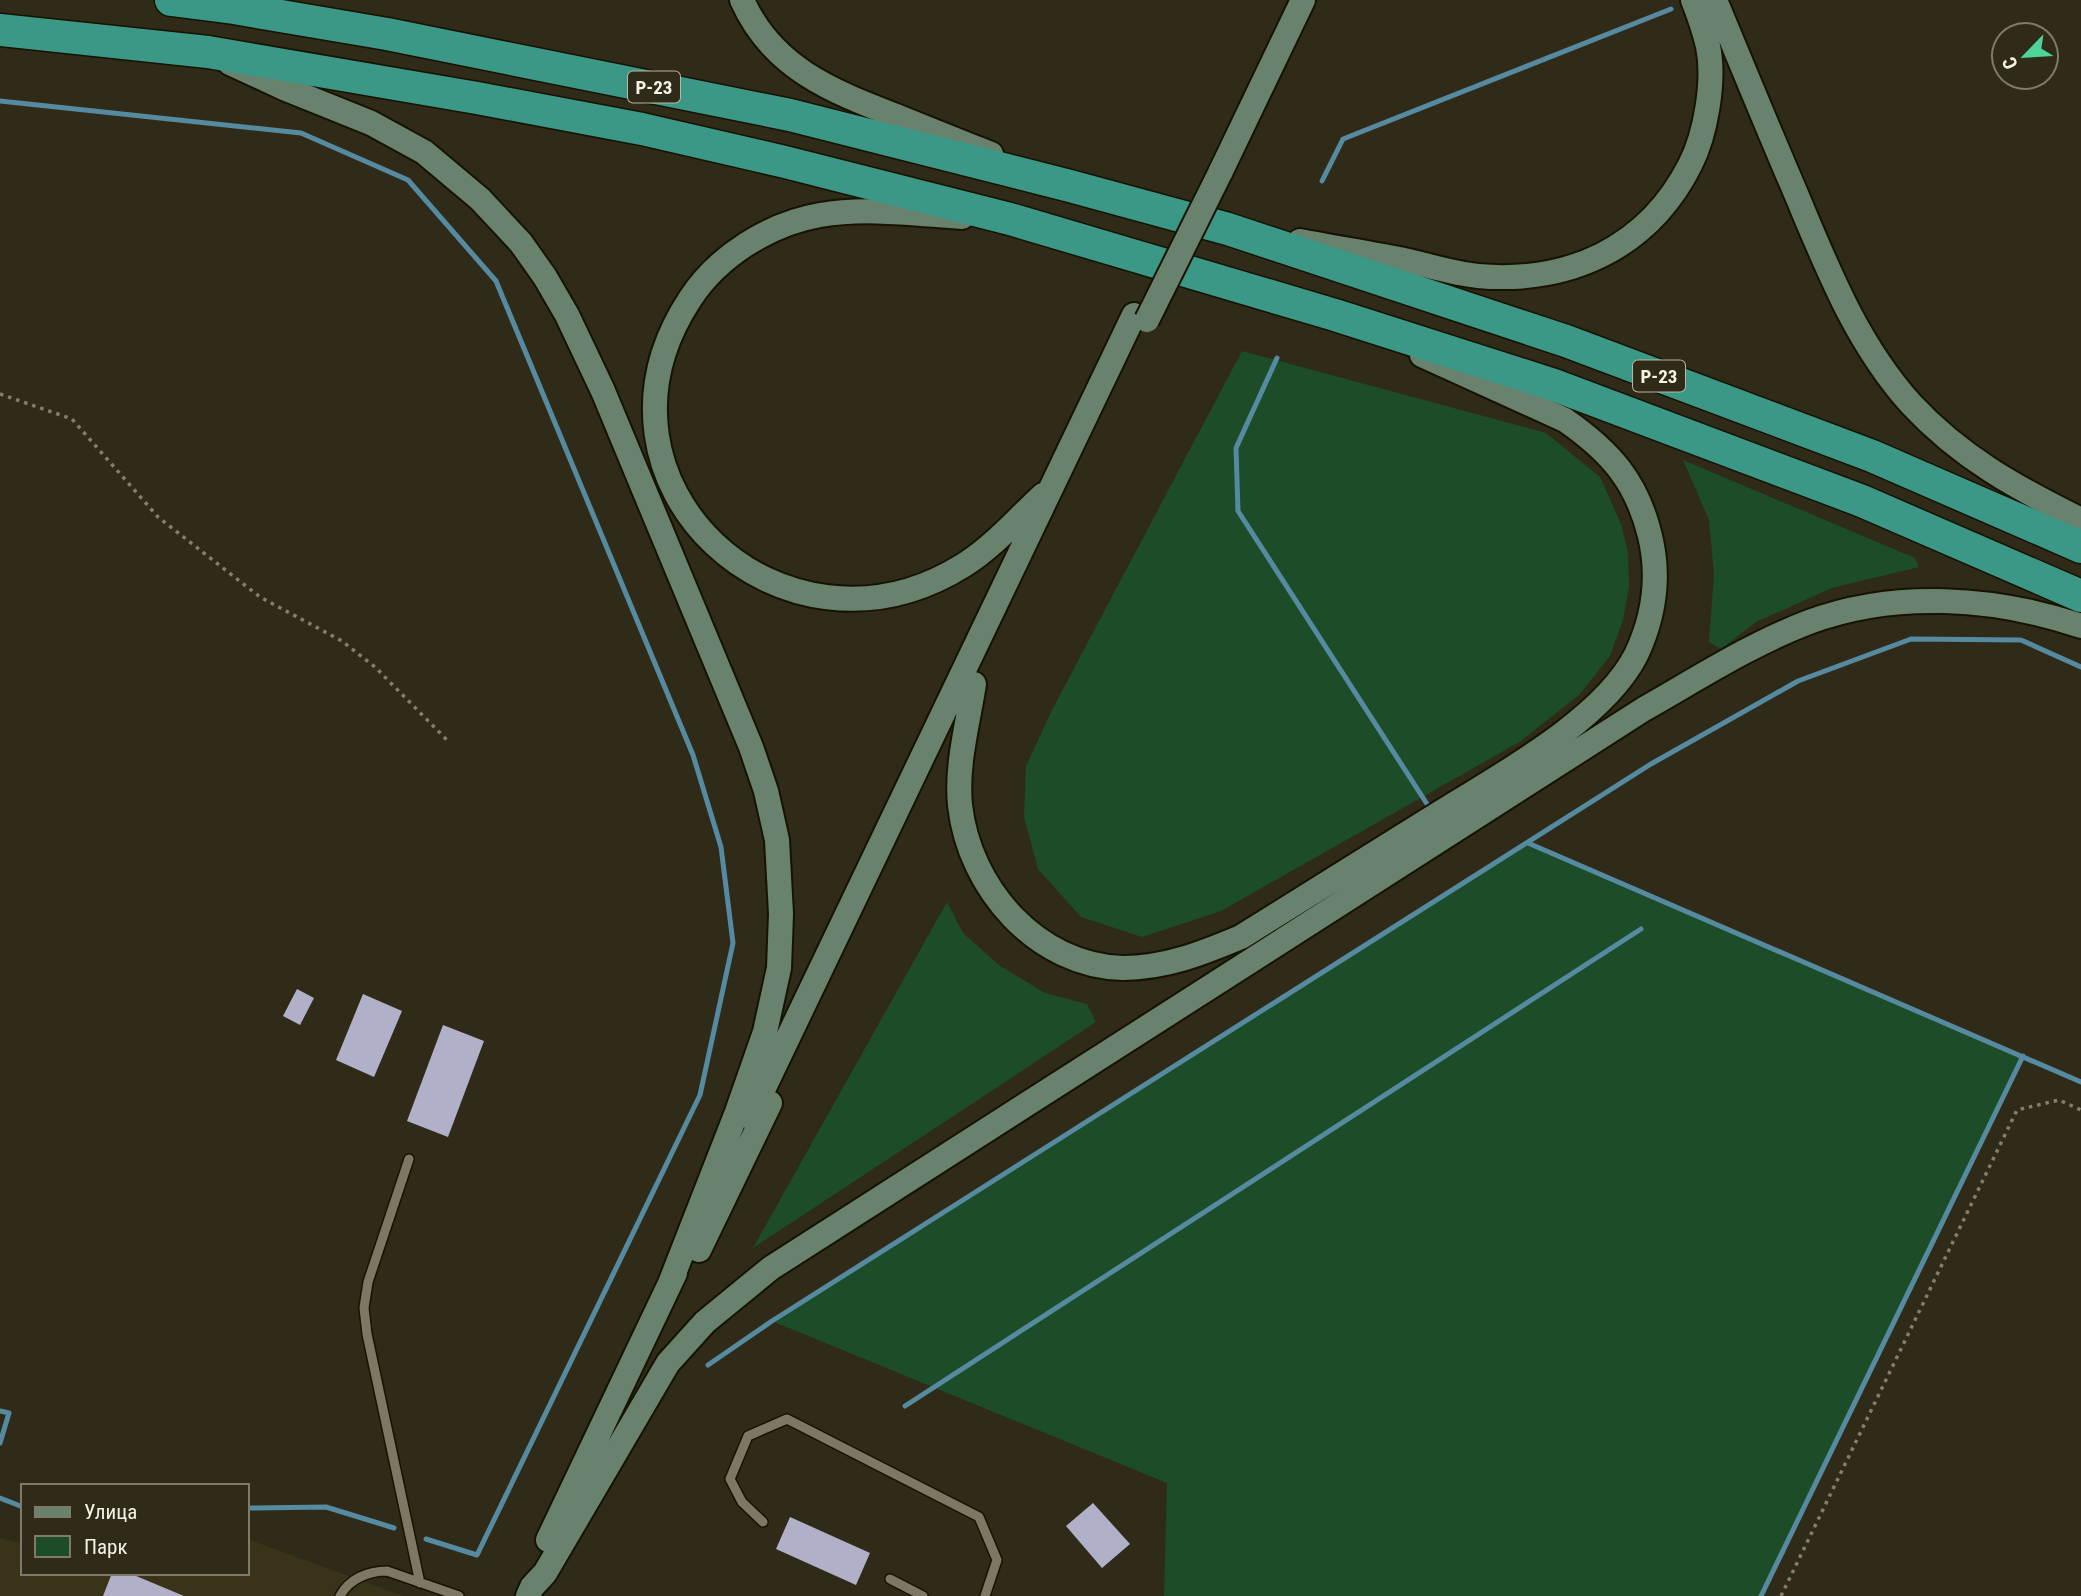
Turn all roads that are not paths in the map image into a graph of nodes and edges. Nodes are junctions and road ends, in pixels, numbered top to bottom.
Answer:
1 (171, 0) edge
2 (279, 0) edge
3 (742, 0) edge
4 (1288, 0) edge
5 (1303, 0) edge
6 (1693, 0) edge
7 (1715, 0) edge
8 (234, 8) junction
9 (0, 30) edge
10 (208, 52) junction
11 (1214, 171) junction
12 (1070, 186) junction
13 (1010, 219) junction
14 (1228, 229) junction
15 (1335, 316) junction
16 (1141, 317) junction
17 (1054, 485) junction
18 (2081, 520) edge
19 (2081, 547) edge
20 (2081, 596) edge
21 (2081, 626) edge
22 (974, 684) junction
23 (410, 1159) dead end
24 (669, 1286) junction
25 (763, 1522) dead end
26 (890, 1579) dead end
27 (420, 1583) junction
28 (535, 1585) edge
29 (340, 1596) edge
30 (459, 1596) edge
31 (923, 1596) edge
32 (985, 1596) edge

1 - 8 highway, Р-23
2 - 8 main road
3 - 12 main road
4 - 11 main road
5 - 11 main road
6 - 14 main road
7 - 18 main road
8 - 12 highway, Р-23
9 - 10 highway, Р-23
10 - 13 highway, Р-23
10 - 24 main road
11 - 16 main road, bridge
12 - 14 highway, Р-23
13 - 15 highway, Р-23
13 - 17 main road
14 - 19 highway, Р-23
15 - 20 highway, Р-23
15 - 22 main road
16 - 17 main road
16 - 22 main road
17 - 24 main road
21 - 28 main road
22 - 28 main road
23 - 27 lane
24 - 28 main road
25 - 32 lane
26 - 31 lane
27 - 29 lane
27 - 30 lane

